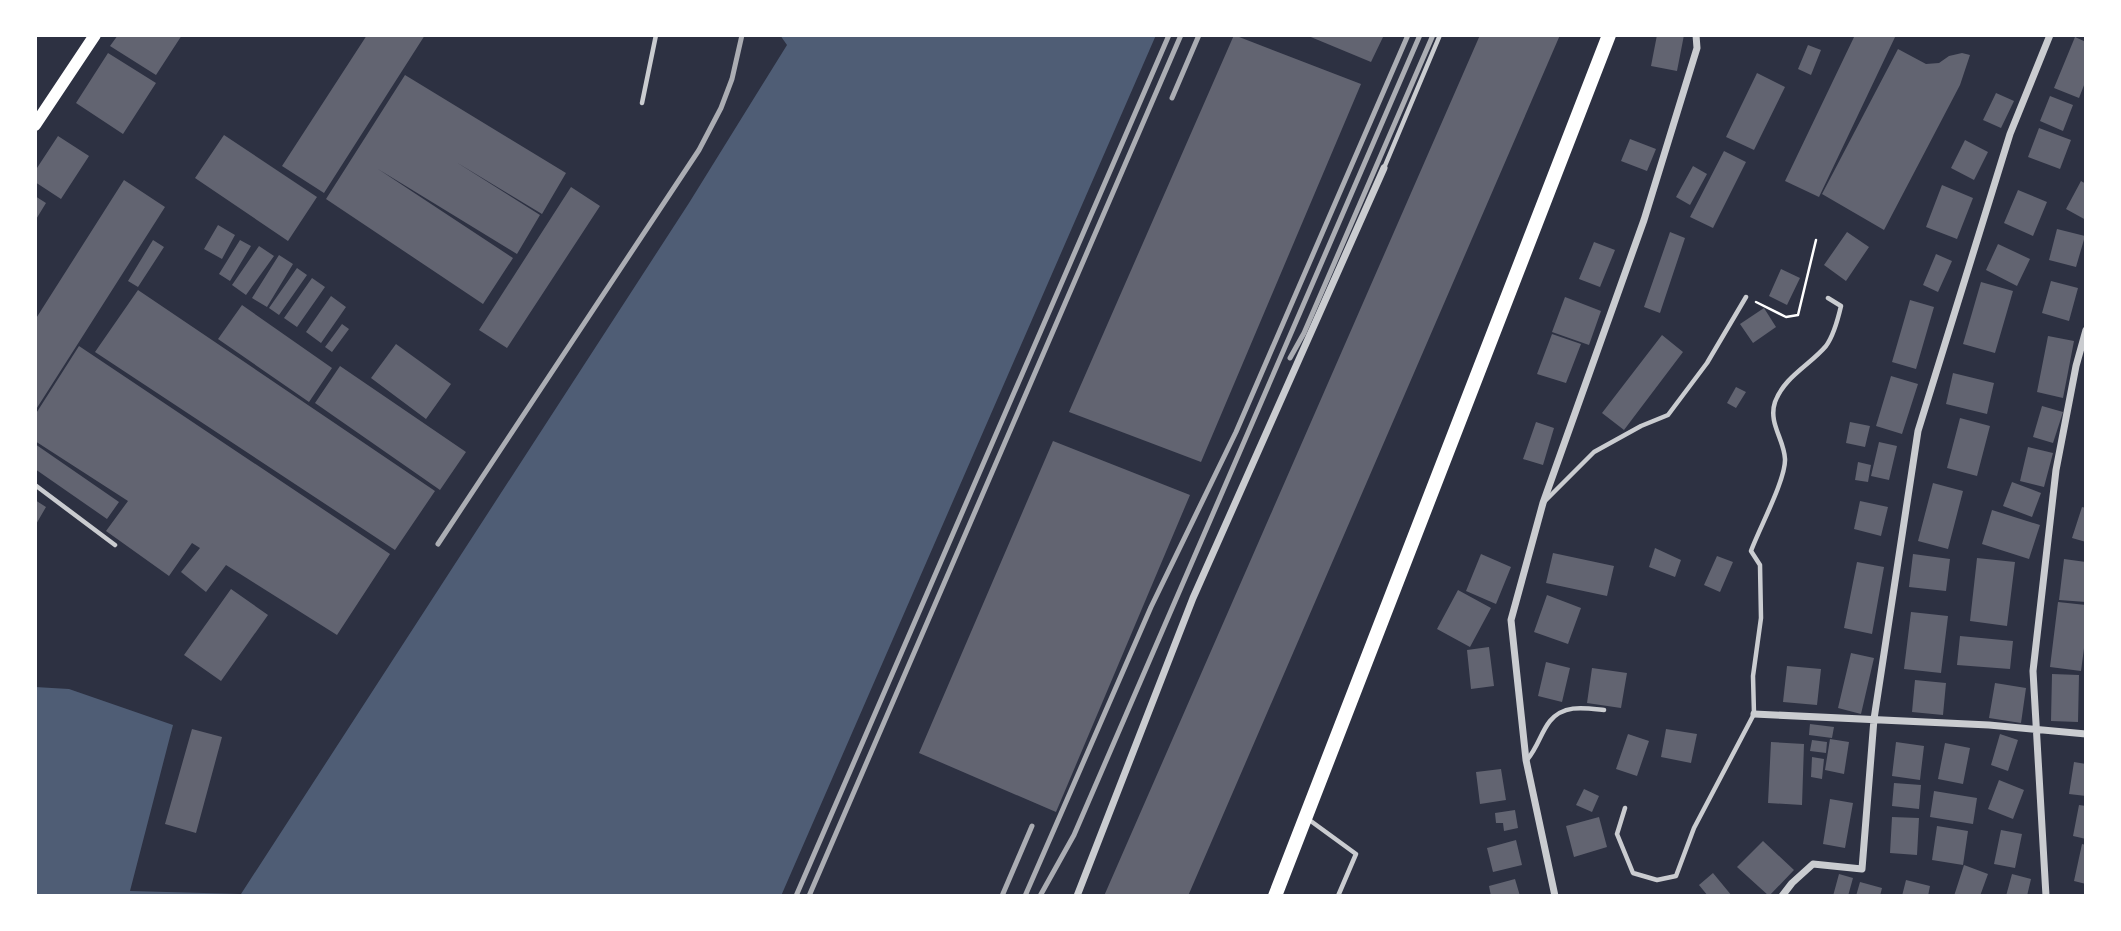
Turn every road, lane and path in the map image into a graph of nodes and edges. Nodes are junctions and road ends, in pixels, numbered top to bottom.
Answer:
1 (95, 35) edge
2 (656, 35) edge
3 (1440, 35) edge
4 (1609, 35) edge
5 (1696, 35) edge
6 (2050, 35) edge
7 (642, 103) dead end
8 (35, 125) edge
9 (1384, 168) joint
10 (1816, 240) dead end
11 (1746, 297) joint
12 (1828, 298) dead end
13 (2086, 330) edge
14 (35, 485) edge
15 (1543, 503) junction
16 (115, 545) dead end
17 (1604, 710) dead end
18 (1754, 714) junction
19 (1874, 719) junction
20 (2036, 731) junction
21 (2086, 734) edge
22 (1526, 760) junction
23 (1625, 808) dead end
24 (1304, 817) junction
25 (1077, 896) edge
26 (1275, 896) edge
27 (1339, 896) edge
28 (1555, 896) edge
29 (1782, 896) edge
30 (2046, 896) edge

1 - 8 main road
2 - 7 lane
3 - 9 lane
4 - 24 main road
5 - 15 street
6 - 19 street
9 - 25 street
10 - 11 path
11 - 15 lane
12 - 18 lane
13 - 20 street
14 - 16 lane
15 - 22 street
17 - 22 lane
18 - 19 street
18 - 23 lane
19 - 20 street
19 - 29 street
20 - 21 street
20 - 30 street
22 - 28 street
24 - 26 main road
24 - 27 lane

